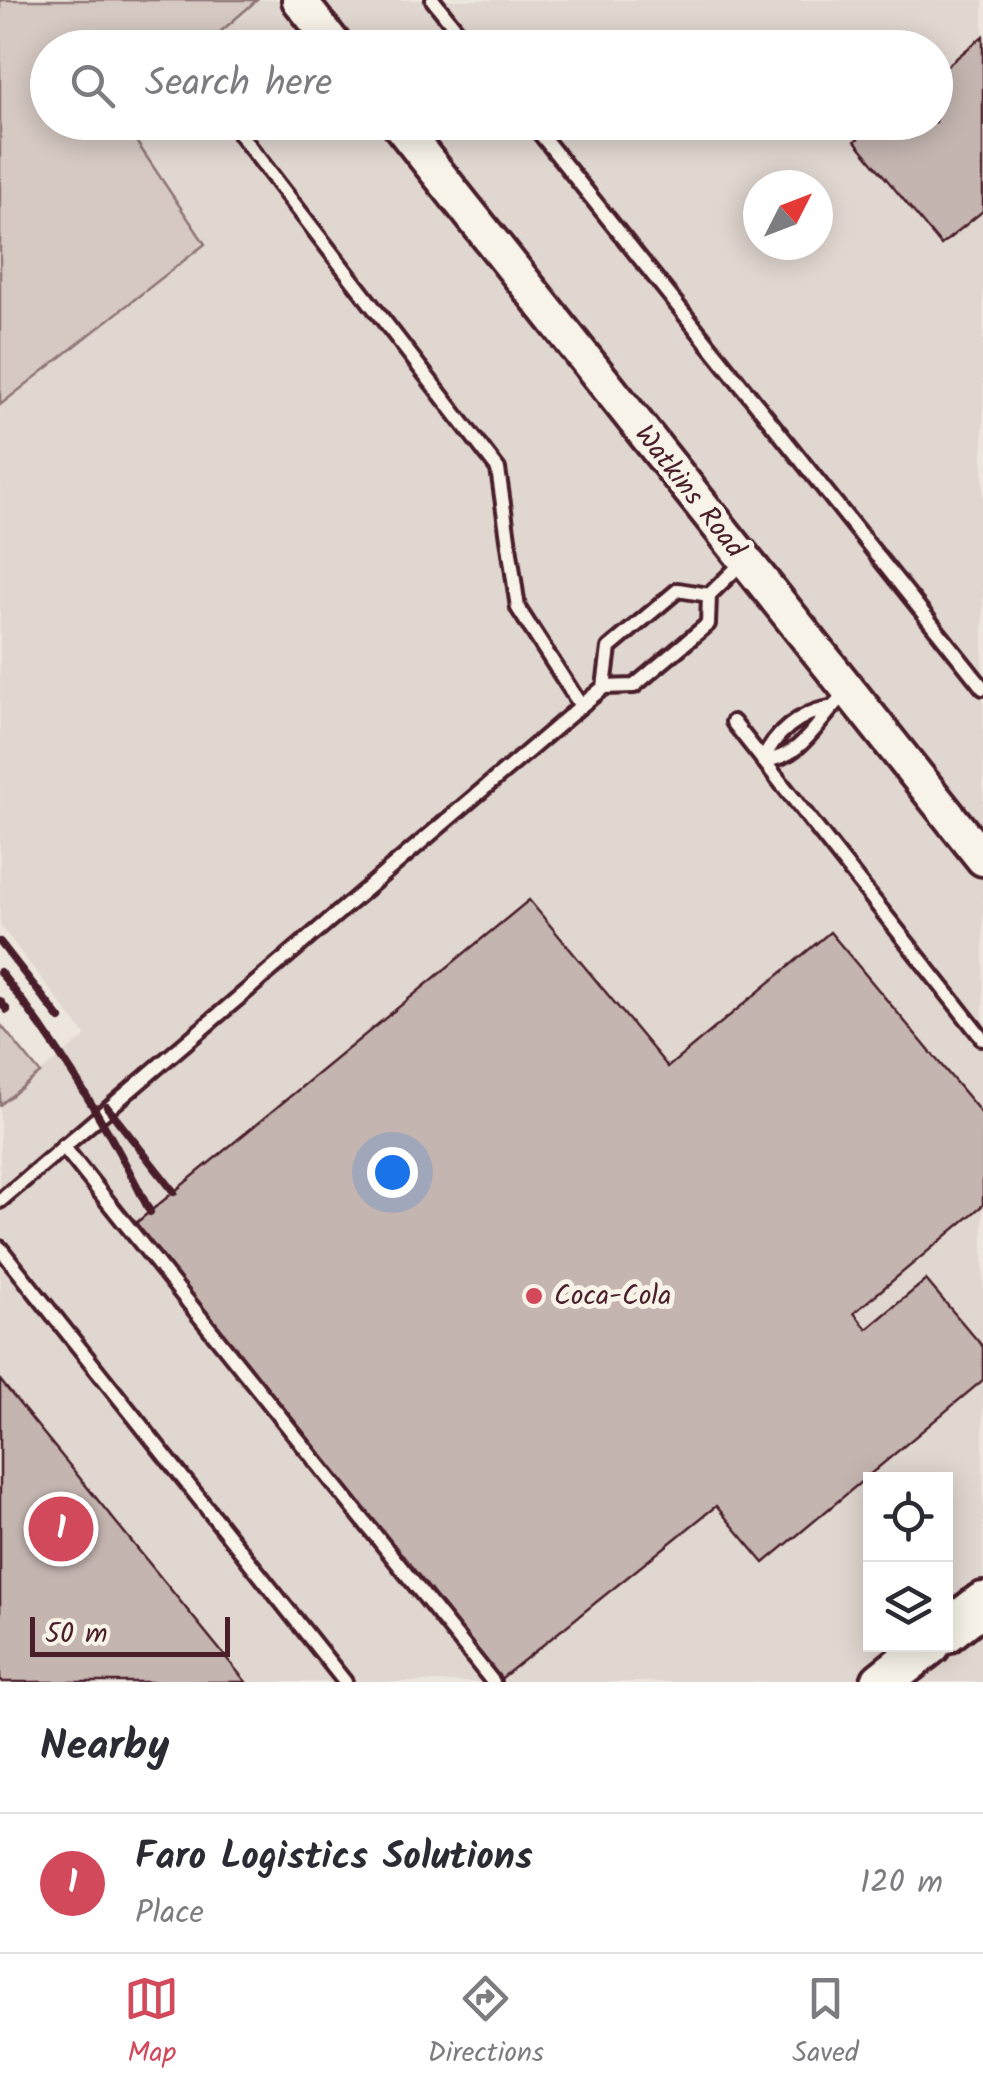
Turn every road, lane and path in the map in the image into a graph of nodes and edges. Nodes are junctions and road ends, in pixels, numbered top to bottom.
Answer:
1 (300, 0) edge
2 (433, 0) edge
3 (324, 30) edge
4 (457, 30) edge
5 (245, 140) edge
6 (410, 140) edge
7 (545, 140) edge
8 (744, 561) junction
9 (709, 595) junction
10 (604, 688) junction
11 (983, 688) edge
12 (839, 700) junction
13 (581, 706) junction
14 (733, 722) dead end
15 (764, 760) junction
16 (983, 859) edge
17 (983, 1039) edge
18 (63, 1146) junction
19 (0, 1200) edge
20 (0, 1248) edge
21 (982, 1605) edge
22 (953, 1627) edge
23 (920, 1652) edge
24 (345, 1682) edge
25 (493, 1682) edge
26 (882, 1682) edge

1 - 3 street
2 - 4 lane
5 - 13 lane
6 - 8 street, Watkins Road
7 - 11 lane
8 - 9 lane
8 - 12 street, Watkins Road
9 - 10 lane
9 - 10 lane
10 - 13 lane
12 - 15 lane
12 - 16 street, Watkins Road
13 - 18 lane
14 - 15 lane
15 - 17 lane
18 - 19 lane
18 - 25 lane
20 - 24 lane
21 - 22 main road
23 - 26 main road

